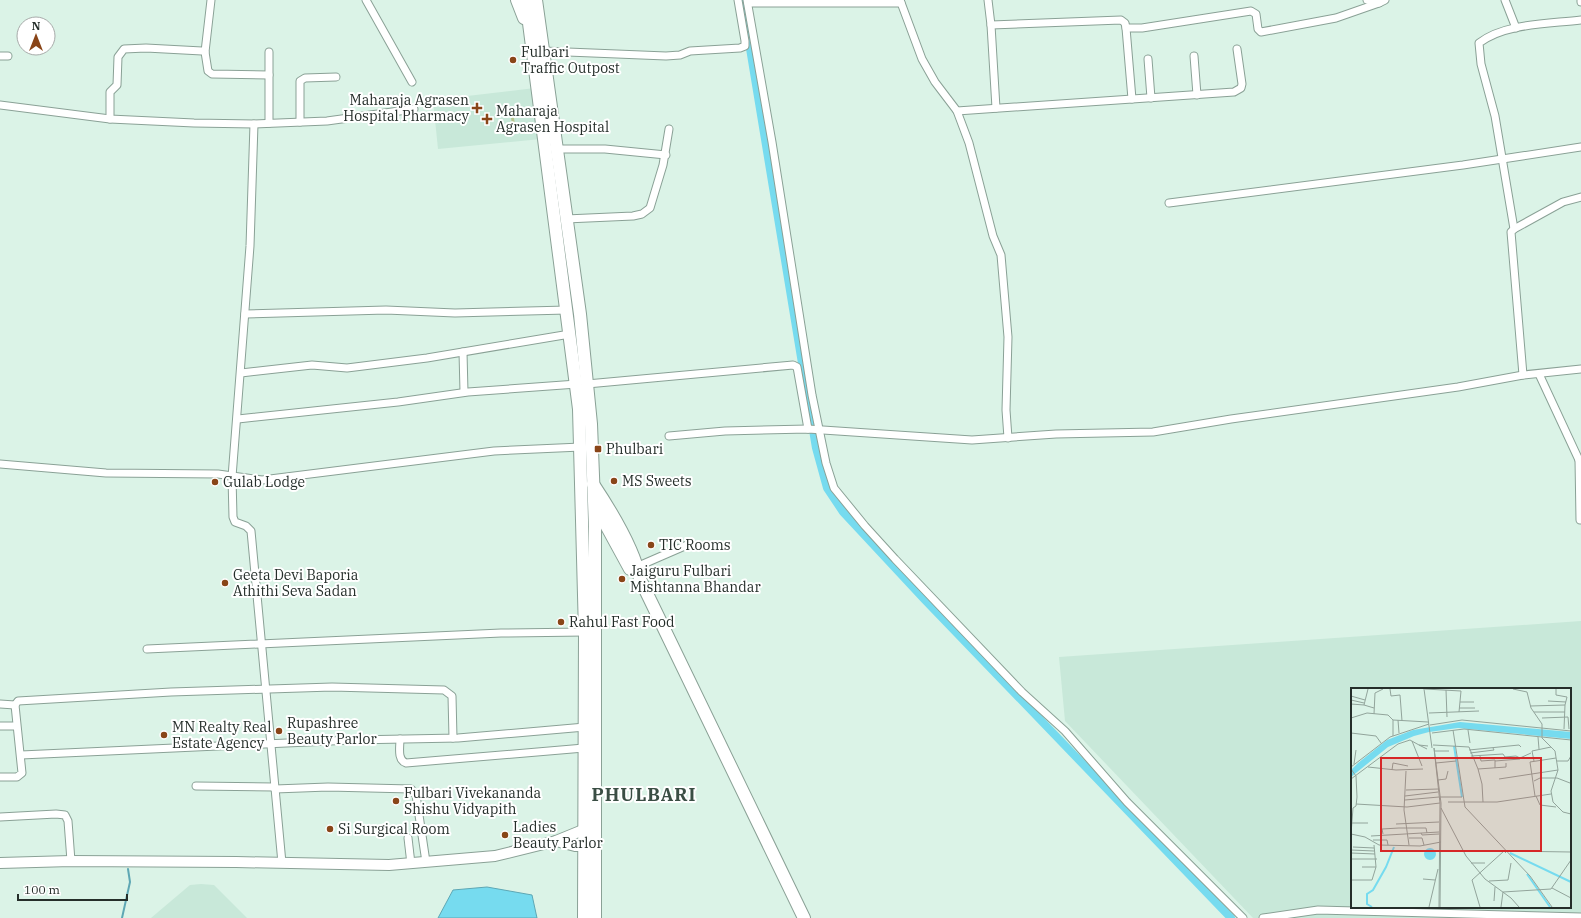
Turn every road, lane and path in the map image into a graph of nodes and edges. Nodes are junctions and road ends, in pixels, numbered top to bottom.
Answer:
1 (211, 0) edge
2 (366, 0) edge
3 (517, 0) edge
4 (526, 0) edge
5 (536, 0) edge
6 (738, 0) edge
7 (988, 0) edge
8 (1367, 0) edge
9 (1505, 0) edge
10 (747, 2) edge
11 (901, 2) edge
12 (1382, 2) edge
13 (1581, 20) edge
14 (991, 25) junction
15 (1126, 28) junction
16 (1516, 28) junction
17 (532, 36) junction
18 (1237, 49) dead end
19 (543, 51) junction
20 (205, 52) junction
21 (269, 52) dead end
22 (0, 56) edge
23 (8, 56) dead end
24 (1194, 56) dead end
25 (1148, 59) dead end
26 (269, 75) junction
27 (336, 77) dead end
28 (412, 82) dead end
29 (1197, 95) junction
30 (1151, 98) junction
31 (1132, 99) junction
32 (0, 105) edge
33 (996, 108) junction
34 (414, 109) dead end
35 (957, 111) junction
36 (110, 119) junction
37 (300, 122) junction
38 (269, 123) junction
39 (254, 124) junction
40 (669, 129) dead end
41 (1581, 147) edge
42 (556, 149) junction
43 (666, 155) junction
44 (1503, 159) junction
45 (1581, 198) edge
46 (1169, 203) dead end
47 (566, 219) junction
48 (1514, 229) junction
49 (567, 310) junction
50 (245, 314) junction
51 (570, 334) junction
52 (463, 352) junction
53 (1581, 369) edge
54 (241, 373) junction
55 (1539, 374) junction
56 (1523, 375) junction
57 (582, 384) junction
58 (464, 392) junction
59 (238, 419) junction
60 (808, 429) junction
61 (819, 429) junction
62 (669, 436) dead end
63 (1008, 438) junction
64 (581, 447) junction
65 (1580, 460) edge
66 (0, 464) edge
67 (232, 477) junction
68 (587, 486) junction
69 (594, 503) junction
70 (1580, 520) dead end
71 (687, 546) dead end
72 (619, 548) junction
73 (595, 551) junction
74 (634, 568) junction
75 (585, 632) junction
76 (260, 643) junction
77 (147, 649) dead end
78 (264, 690) junction
79 (0, 704) edge
80 (15, 705) junction
81 (0, 726) edge
82 (16, 726) junction
83 (585, 727) junction
84 (453, 738) junction
85 (400, 739) junction
86 (270, 744) junction
87 (584, 748) junction
88 (21, 755) junction
89 (0, 777) edge
90 (196, 786) dead end
91 (275, 788) junction
92 (0, 817) edge
93 (596, 829) junction
94 (583, 830) junction
95 (408, 838) dead end
96 (556, 841) junction
97 (589, 846) junction
98 (71, 861) junction
99 (426, 862) junction
100 (0, 863) edge
101 (282, 863) junction
102 (411, 864) junction
103 (584, 918) edge
104 (595, 918) edge
105 (804, 918) edge
106 (1243, 918) edge
107 (1263, 918) edge
108 (1581, 918) edge

1 - 20 street
2 - 28 street
3 - 17 highway
4 - 17 highway
5 - 19 highway
6 - 19 street
7 - 14 street
8 - 12 street
9 - 16 street
10 - 11 street
10 - 61 street
11 - 35 street
12 - 15 street
13 - 16 street
14 - 15 street
14 - 33 street
15 - 31 street
16 - 44 street
17 - 49 highway
18 - 29 street
19 - 42 highway
20 - 26 street
20 - 36 street
21 - 26 street
22 - 23 street
24 - 29 street
25 - 30 street
26 - 38 street
27 - 37 street
29 - 30 street
30 - 31 street
31 - 33 street
32 - 36 street
33 - 35 street
34 - 37 street
35 - 63 street
36 - 39 street
37 - 38 street
38 - 39 street
39 - 50 street
40 - 43 street
41 - 44 street
42 - 43 street
42 - 47 highway
43 - 47 street
44 - 46 street
44 - 48 street
45 - 48 street
47 - 57 highway
48 - 56 street
49 - 50 street
49 - 51 highway
50 - 54 street
51 - 52 street
51 - 57 highway
52 - 54 street
52 - 58 street
53 - 55 street
54 - 59 street
55 - 56 street
55 - 65 street
56 - 63 street
57 - 58 street
57 - 60 street
57 - 64 highway
57 - 68 highway
58 - 59 street
59 - 67 street
60 - 61 street
60 - 62 street
61 - 63 street
61 - 106 street
64 - 67 street
64 - 68 highway
65 - 70 street
66 - 67 street
67 - 76 street
68 - 69 highway
68 - 74 highway
68 - 75 highway
69 - 72 highway
69 - 73 highway
71 - 74 street
72 - 73 highway
72 - 74 highway
73 - 93 highway
74 - 105 highway
75 - 76 street
75 - 83 highway
76 - 77 street
76 - 78 street
78 - 80 street
78 - 84 street
78 - 86 street
79 - 80 street
80 - 82 street
81 - 82 street
82 - 88 street
83 - 84 street
83 - 87 highway
84 - 85 street
85 - 86 street
85 - 87 street
86 - 88 street
86 - 91 street
87 - 94 highway
88 - 89 street
90 - 91 street
91 - 99 street
91 - 101 street
92 - 98 street
93 - 94 main road
93 - 97 highway
94 - 96 main road
94 - 97 highway
95 - 102 street
96 - 97 main road
96 - 99 main road
97 - 103 highway
97 - 104 highway
98 - 100 main road
98 - 101 main road
99 - 102 main road
101 - 102 main road
107 - 108 street

